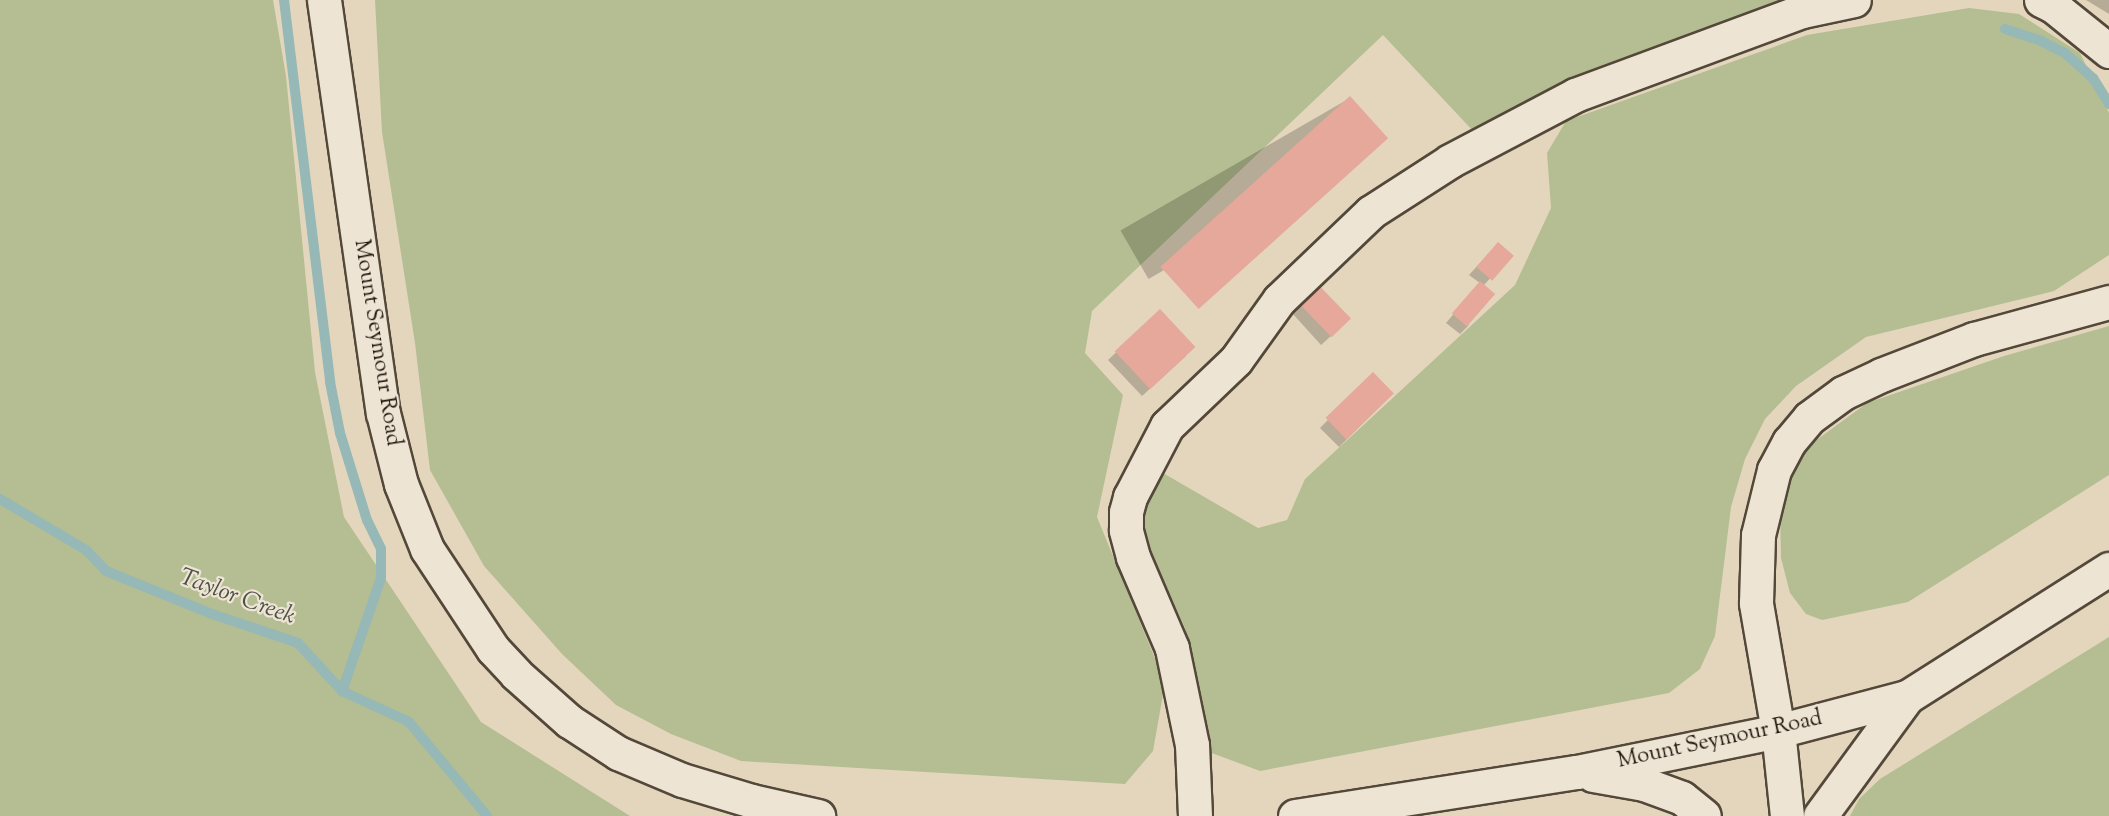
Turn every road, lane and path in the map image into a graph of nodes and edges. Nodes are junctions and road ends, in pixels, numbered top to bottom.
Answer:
1 (324, 0) edge
2 (1854, 0) edge
3 (2041, 0) edge
4 (2109, 51) edge
5 (2109, 302) edge
6 (2109, 569) edge
7 (1907, 697) junction
8 (1778, 730) junction
9 (1577, 772) junction
10 (818, 816) edge
11 (1195, 816) edge
12 (1295, 816) edge
13 (1704, 816) edge
14 (1786, 816) edge
15 (1820, 816) edge

1 - 10 street, Mount Seymour Road
2 - 11 street
3 - 4 street
5 - 8 street
6 - 7 street, Mount Seymour Road
7 - 8 street, Mount Seymour Road
7 - 15 street
8 - 9 street, Mount Seymour Road
8 - 14 street
9 - 12 street, Mount Seymour Road
9 - 13 street

